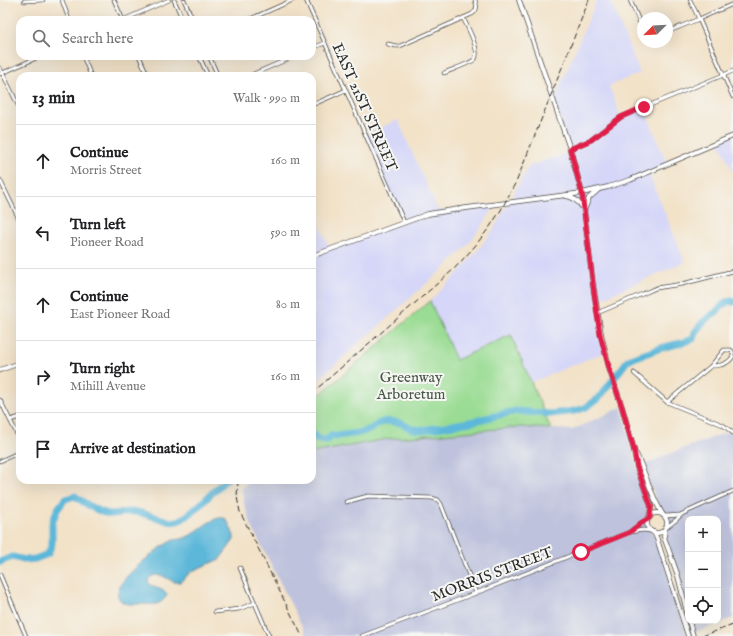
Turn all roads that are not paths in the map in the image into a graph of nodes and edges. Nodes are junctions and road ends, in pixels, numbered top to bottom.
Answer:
1 (43, 0) edge
2 (62, 0) edge
3 (114, 0) edge
4 (169, 0) edge
5 (174, 0) edge
6 (184, 0) edge
7 (293, 0) edge
8 (306, 0) edge
9 (475, 0) edge
10 (519, 0) edge
11 (630, 0) edge
12 (690, 0) edge
13 (24, 1) dead end
14 (733, 4) edge
15 (68, 16) edge
16 (121, 16) edge
17 (132, 16) edge
18 (181, 16) edge
19 (191, 16) edge
20 (257, 16) edge
21 (313, 16) edge
22 (637, 16) edge
23 (464, 18) junction
24 (699, 19) junction
25 (316, 23) edge
26 (673, 30) edge
27 (325, 43) junction
28 (388, 44) dead end
29 (316, 46) edge
30 (32, 60) edge
31 (85, 60) edge
32 (141, 60) edge
33 (201, 60) edge
34 (211, 60) edge
35 (286, 60) edge
36 (0, 68) edge
37 (733, 70) edge
38 (89, 72) edge
39 (146, 72) edge
40 (206, 72) edge
41 (216, 72) edge
42 (258, 72) edge
43 (444, 73) dead end
44 (1, 74) edge
45 (723, 74) junction
46 (346, 90) junction
47 (733, 97) edge
48 (16, 102) edge
49 (316, 103) edge
50 (733, 136) edge
51 (570, 149) junction
52 (0, 180) edge
53 (600, 189) junction
54 (582, 193) junction
55 (563, 195) junction
56 (584, 210) junction
57 (16, 213) edge
58 (404, 222) junction
59 (316, 255) edge
60 (733, 271) edge
61 (597, 313) junction
62 (733, 355) edge
63 (16, 364) edge
64 (711, 366) junction
65 (0, 370) edge
66 (634, 373) dead end
67 (0, 400) edge
68 (667, 402) junction
69 (16, 418) edge
70 (10, 420) junction
71 (16, 432) edge
72 (733, 433) edge
73 (634, 450) junction
74 (16, 454) edge
75 (0, 461) edge
76 (733, 491) edge
77 (346, 502) dead end
78 (681, 514) junction
79 (664, 516) junction
80 (649, 518) junction
81 (666, 528) junction
82 (653, 531) junction
83 (630, 532) junction
84 (240, 568) dead end
85 (0, 575) edge
86 (476, 593) junction
87 (255, 603) junction
88 (685, 604) edge
89 (214, 612) dead end
90 (690, 624) edge
91 (26, 636) edge
92 (269, 636) edge
93 (362, 636) edge
94 (688, 636) edge
95 (693, 636) edge

1 - 13 street
2 - 15 street
3 - 16 street
4 - 17 street
5 - 18 street
6 - 19 street
7 - 20 street
8 - 21 street, EAST 21ST STREET
9 - 23 street
10 - 51 main road
11 - 22 street
12 - 24 street
14 - 24 street
23 - 28 street
23 - 43 street
24 - 26 street
24 - 45 street
25 - 27 street, EAST 21ST STREET
27 - 29 street
27 - 46 street, EAST 21ST STREET
30 - 44 street
31 - 38 street
32 - 39 street
33 - 40 street
34 - 41 street
35 - 42 street
36 - 44 street
37 - 45 street
44 - 48 street
45 - 47 street
45 - 51 street
46 - 49 street
46 - 58 street, EAST 21ST STREET
50 - 53 main road
51 - 54 main road
52 - 57 street
53 - 54 main road
53 - 56 main road
54 - 55 main road
54 - 56 main road
55 - 56 main road
55 - 58 main road
56 - 61 main road
58 - 59 main road
60 - 61 street
61 - 73 main road
62 - 64 street
62 - 64 street
63 - 65 main road
64 - 68 street
66 - 68 street
67 - 70 street
68 - 72 street
69 - 70 street
70 - 71 street
73 - 79 main road
73 - 80 main road
74 - 75 street
76 - 78 street
77 - 86 street
78 - 79 street
78 - 81 street
79 - 80 main road
79 - 81 main road
80 - 82 main road
80 - 83 street, MORRIS STREET
81 - 82 main road
81 - 88 main road
82 - 83 street, MORRIS STREET
82 - 94 main road
83 - 86 street, MORRIS STREET
84 - 87 street
85 - 91 street
86 - 93 street, MORRIS STREET
87 - 89 street
87 - 92 street
90 - 95 main road

